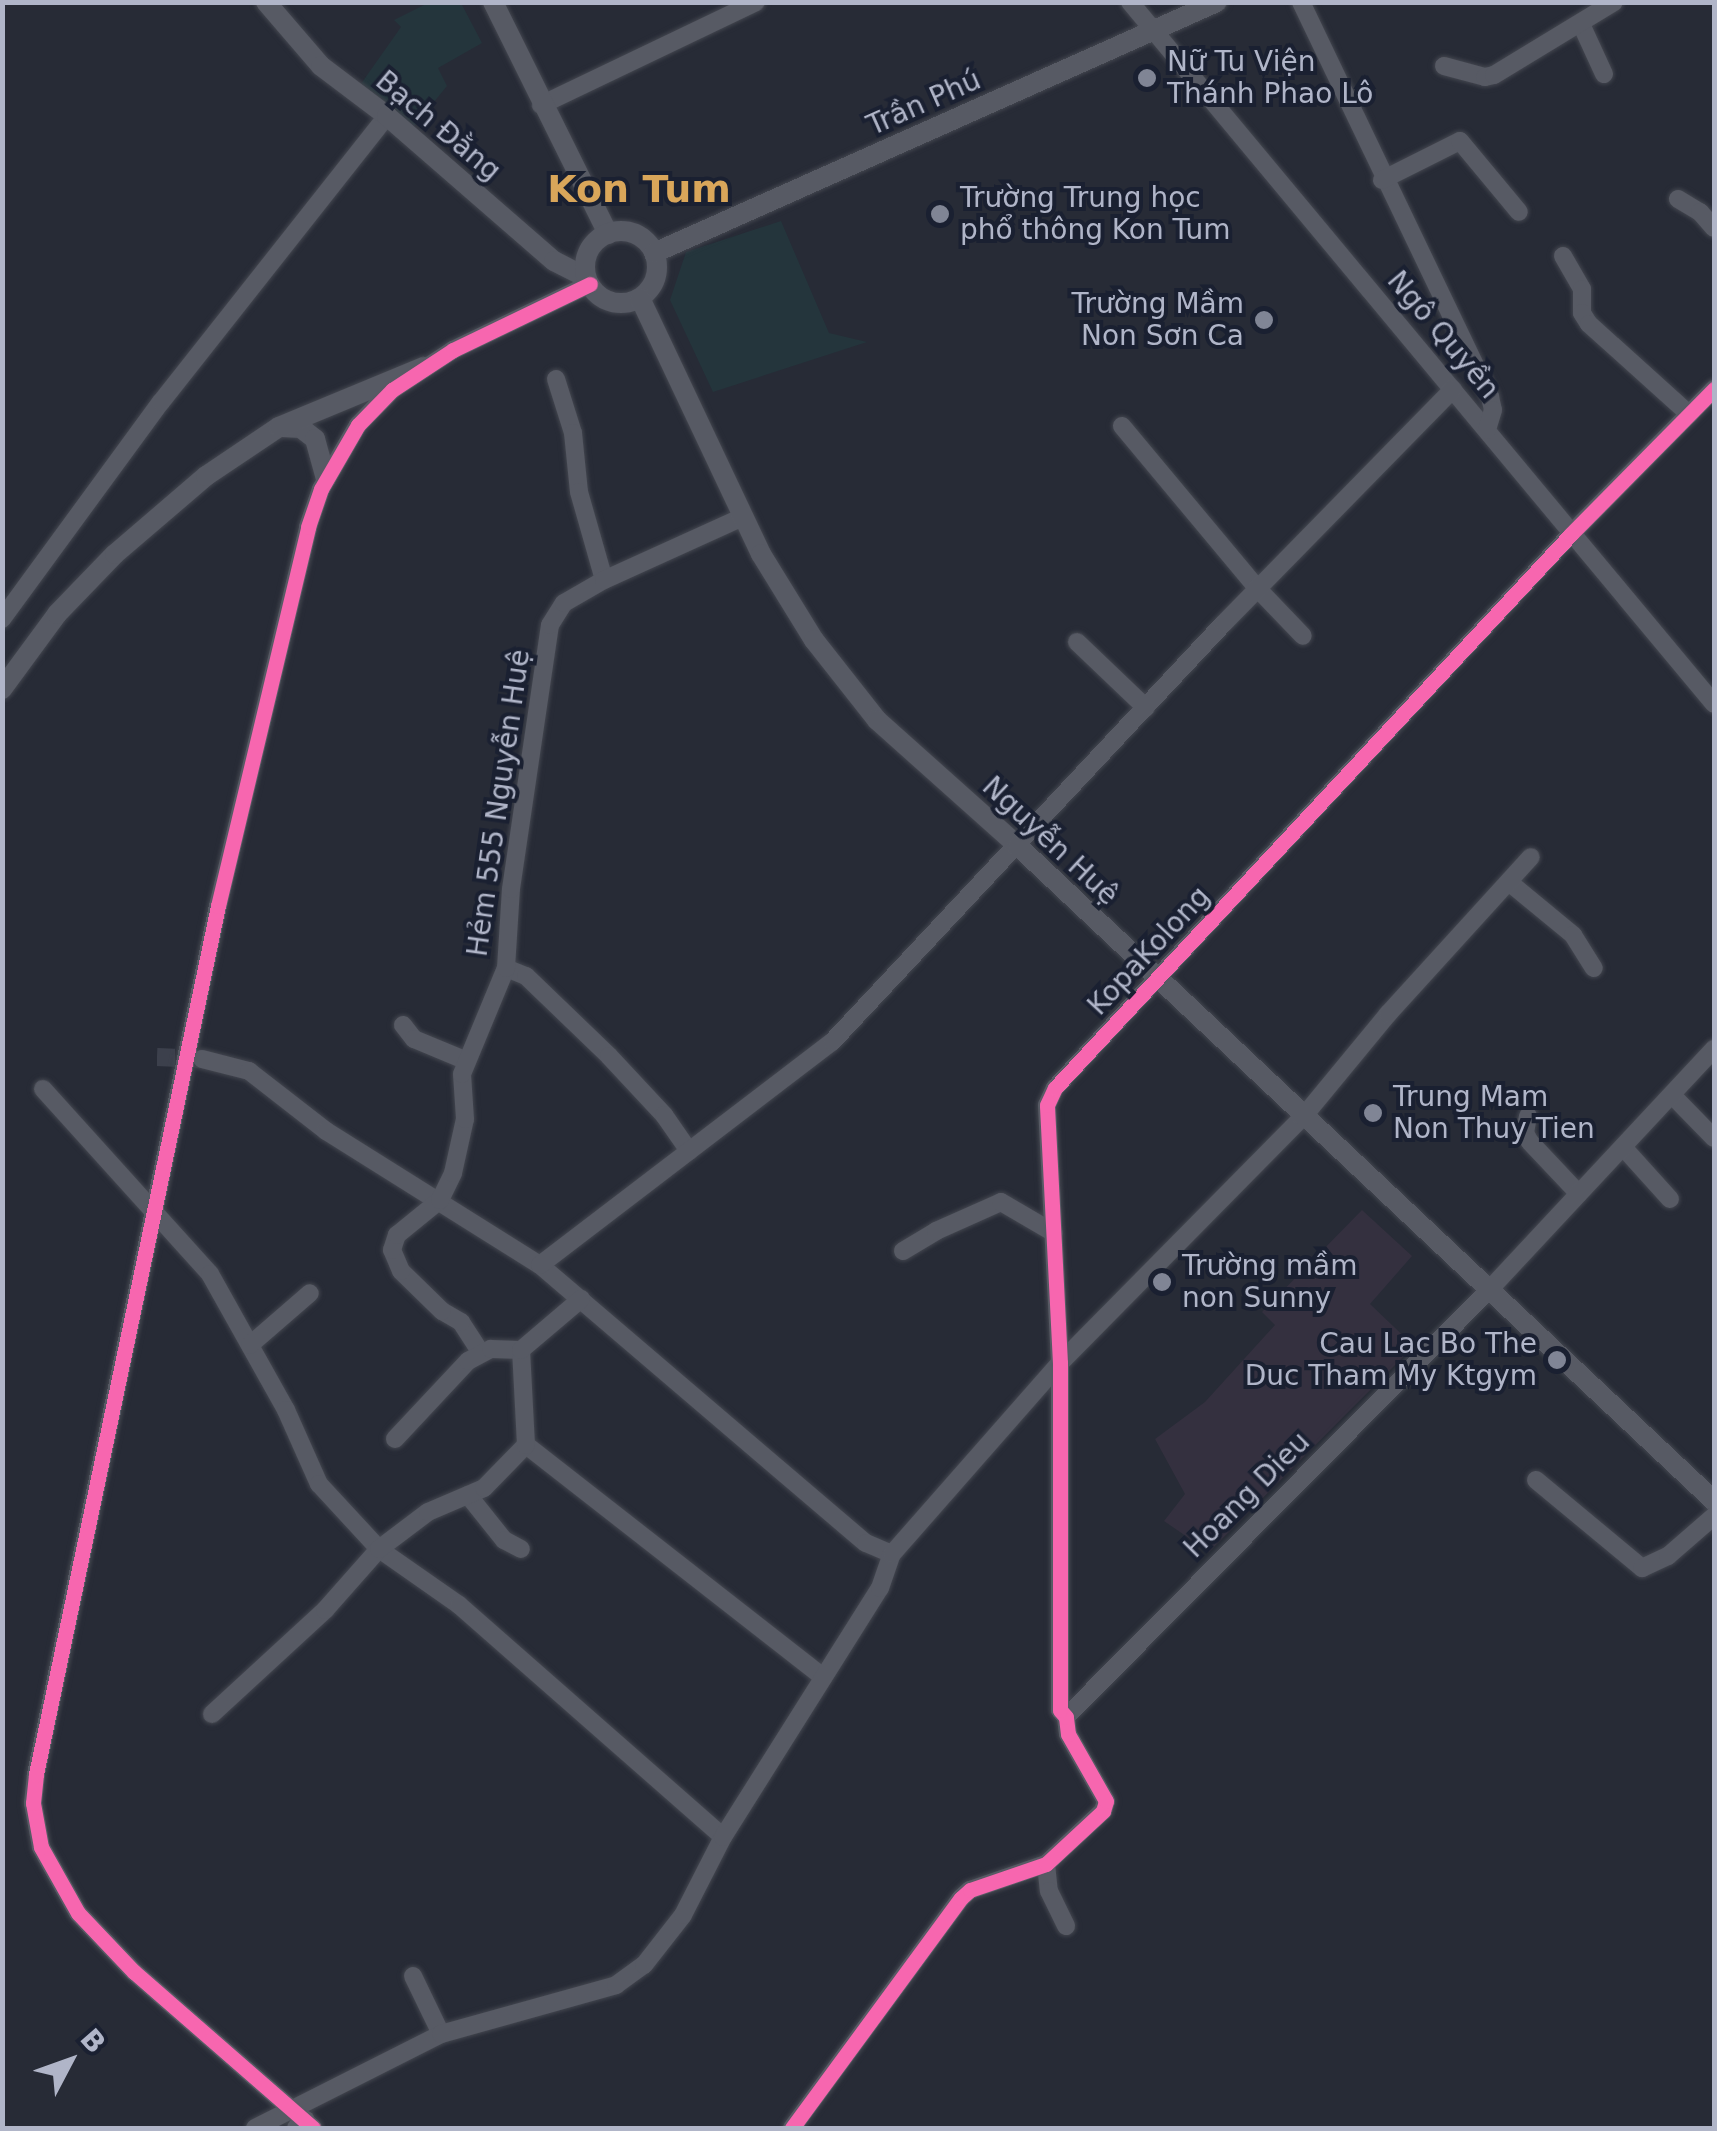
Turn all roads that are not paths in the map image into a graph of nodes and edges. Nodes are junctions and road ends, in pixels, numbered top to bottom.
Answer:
1 (266, 2) edge
2 (756, 2) edge
3 (1130, 2) edge
4 (1217, 2) edge
5 (1301, 2) edge
6 (1614, 2) edge
7 (500, 5) edge
8 (1581, 24) junction
9 (1154, 31) junction
10 (1444, 66) dead end
11 (1604, 74) dead end
12 (541, 105) junction
13 (387, 116) junction
14 (1382, 180) junction
15 (1714, 197) edge
16 (1678, 199) dead end
17 (1519, 212) dead end
18 (1700, 212) junction
19 (1714, 228) edge
20 (608, 234) junction
21 (654, 253) junction
22 (1563, 256) dead end
23 (588, 280) junction
24 (640, 298) junction
25 (424, 367) junction
26 (556, 379) dead end
27 (1453, 389) junction
28 (1714, 389) edge
29 (1689, 414) junction
30 (1122, 426) dead end
31 (279, 427) junction
32 (1487, 430) junction
33 (326, 479) junction
34 (743, 517) junction
35 (1571, 534) junction
36 (604, 580) junction
37 (1257, 588) junction
38 (2, 619) edge
39 (1303, 636) dead end
40 (1078, 642) dead end
41 (2, 689) edge
42 (1714, 704) edge
43 (1146, 708) junction
44 (1018, 846) junction
45 (1531, 857) dead end
46 (1510, 883) junction
47 (506, 968) junction
48 (1594, 968) dead end
49 (1156, 980) junction
50 (403, 1025) dead end
51 (1714, 1050) edge
52 (202, 1059) tunnel mouth
53 (468, 1061) junction
54 (43, 1089) dead end
55 (1672, 1095) junction
56 (1528, 1116) dead end
57 (1304, 1117) junction
58 (1714, 1138) edge
59 (1623, 1147) junction
60 (689, 1151) junction
61 (1579, 1194) junction
62 (1670, 1199) dead end
63 (440, 1200) junction
64 (154, 1208) junction
65 (1054, 1234) junction
66 (903, 1251) dead end
67 (540, 1264) junction
68 (1488, 1290) junction
69 (310, 1293) dead end
70 (581, 1299) junction
71 (250, 1345) junction
72 (521, 1350) junction
73 (481, 1353) junction
74 (1060, 1363) junction
75 (395, 1439) dead end
76 (526, 1446) junction
77 (1536, 1480) dead end
78 (468, 1495) junction
79 (1714, 1500) edge
80 (1714, 1516) edge
81 (379, 1549) junction
82 (521, 1549) dead end
83 (892, 1554) junction
84 (823, 1677) junction
85 (212, 1714) dead end
86 (1066, 1717) junction
87 (723, 1837) junction
88 (1046, 1864) junction
89 (1066, 1926) dead end
90 (413, 1976) dead end
91 (441, 2034) junction
92 (302, 2122) edge
93 (255, 2128) edge
94 (792, 2128) edge

1 - 13 street, Bạch Đằng
2 - 12 street
3 - 9 street, Ngô Quyền
4 - 9 street, Trần Phú
5 - 14 street
6 - 8 street
7 - 12 street
8 - 10 street
8 - 11 street
9 - 21 street, Trần Phú
9 - 27 street, Ngô Quyền
12 - 20 street
13 - 23 street, Bạch Đằng
13 - 38 street
14 - 17 street
14 - 32 street
15 - 18 street
16 - 18 street
18 - 19 street
20 - 21 street
20 - 23 street
21 - 24 street
22 - 29 street
23 - 24 street
23 - 25 street
24 - 34 street, Nguyễn Huệ
25 - 31 street
25 - 33 street
26 - 36 street
27 - 32 street, Ngô Quyền
27 - 37 street
28 - 29 street, KopaKolong
29 - 35 street, KopaKolong
30 - 37 street
31 - 33 street
31 - 41 street
32 - 35 street, Ngô Quyền
33 - 64 street
34 - 36 street, Hẻm 555 Nguyễn Huệ
34 - 44 street, Nguyễn Huệ
35 - 42 street, Ngô Quyền
35 - 49 street, KopaKolong
36 - 47 street, Hẻm 555 Nguyễn Huệ
37 - 39 street
37 - 43 street
40 - 43 street
43 - 44 street
44 - 49 street, Nguyễn Huệ
44 - 60 street
45 - 46 street
46 - 48 street
46 - 57 street
47 - 53 street, Hẻm 555 Nguyễn Huệ
47 - 60 street
49 - 57 street, Nguyễn Huệ
49 - 65 street, KopaKolong
50 - 53 street
51 - 55 street, Hoang Dieu
52 - 63 street
53 - 63 street, Hẻm 555 Nguyễn Huệ
54 - 64 street
55 - 58 street
55 - 59 street, Hoang Dieu
56 - 61 street
57 - 68 street, Nguyễn Huệ
57 - 74 street
59 - 61 street, Hoang Dieu
59 - 62 street
60 - 67 street
61 - 68 street, Hoang Dieu
63 - 67 street
63 - 73 street
64 - 71 street
64 - 92 street
65 - 66 street
65 - 74 street, KopaKolong
67 - 70 street
68 - 79 street, Nguyễn Huệ
68 - 86 street, Hoang Dieu
69 - 71 street
70 - 72 street
70 - 83 street
71 - 81 street
72 - 73 street
72 - 76 street
73 - 75 street
74 - 83 street
74 - 86 street, KopaKolong
76 - 78 street
76 - 84 street
77 - 80 street
78 - 81 street
78 - 82 street
81 - 85 street
81 - 87 street
83 - 84 street
84 - 87 street
86 - 88 street, KopaKolong
87 - 91 street
88 - 89 street
88 - 94 street
90 - 91 street
91 - 92 street
92 - 93 street

